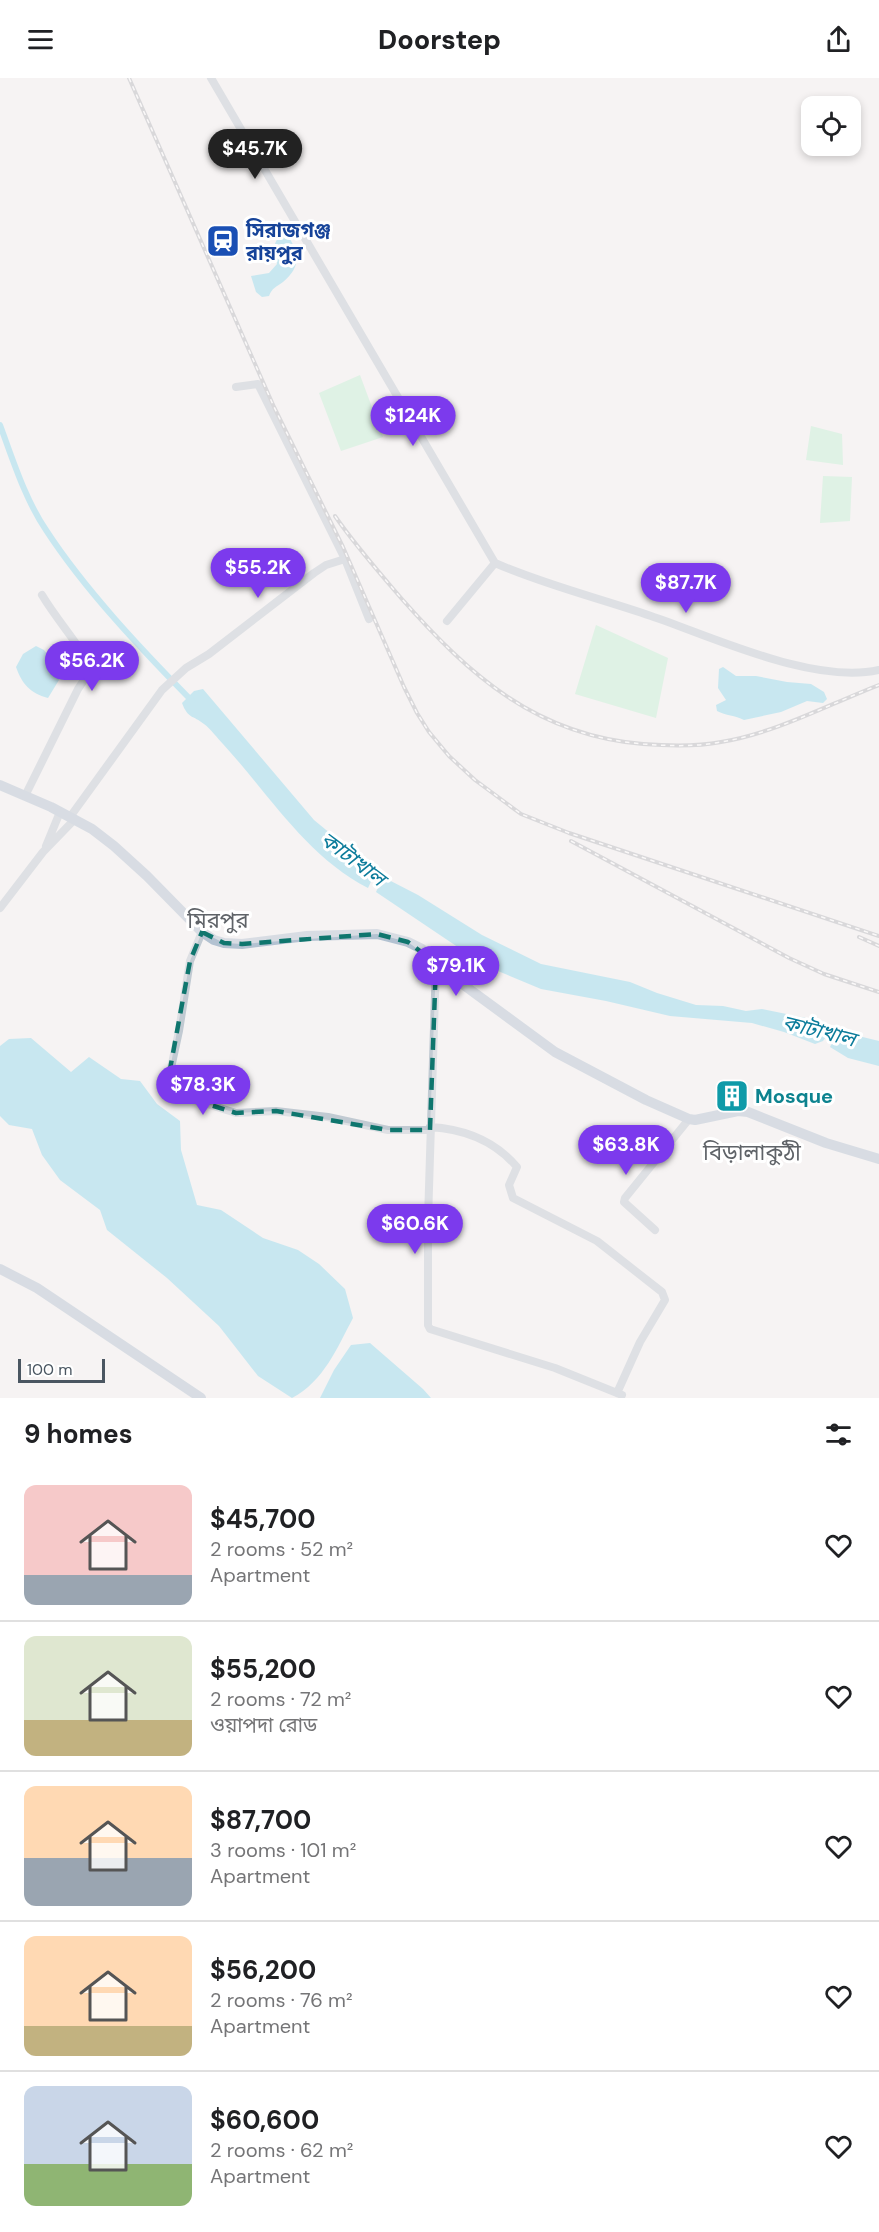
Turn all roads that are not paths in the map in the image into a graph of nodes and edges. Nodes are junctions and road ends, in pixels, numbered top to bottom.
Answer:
1 (211, 78) edge
2 (236, 387) dead end
3 (345, 559) junction
4 (495, 563) junction
5 (42, 595) dead end
6 (369, 619) dead end
7 (447, 621) dead end
8 (879, 670) edge
9 (0, 785) edge
10 (25, 796) junction
11 (68, 816) junction
12 (43, 852) junction
13 (0, 908) edge
14 (202, 932) junction
15 (436, 963) junction
16 (689, 1119) junction
17 (430, 1129) junction
18 (879, 1159) edge
19 (655, 1230) dead end
20 (0, 1269) edge
21 (201, 1398) edge

1 - 4 street
2 - 3 street
3 - 6 street
3 - 11 street
4 - 7 street
4 - 8 street
5 - 10 street
9 - 10 main road
10 - 11 main road
11 - 12 street
11 - 12 street
11 - 14 main road
12 - 13 street
14 - 15 main road
14 - 17 street
15 - 16 main road
15 - 17 street
16 - 18 main road
16 - 19 street
17 - 17 street
20 - 21 main road

